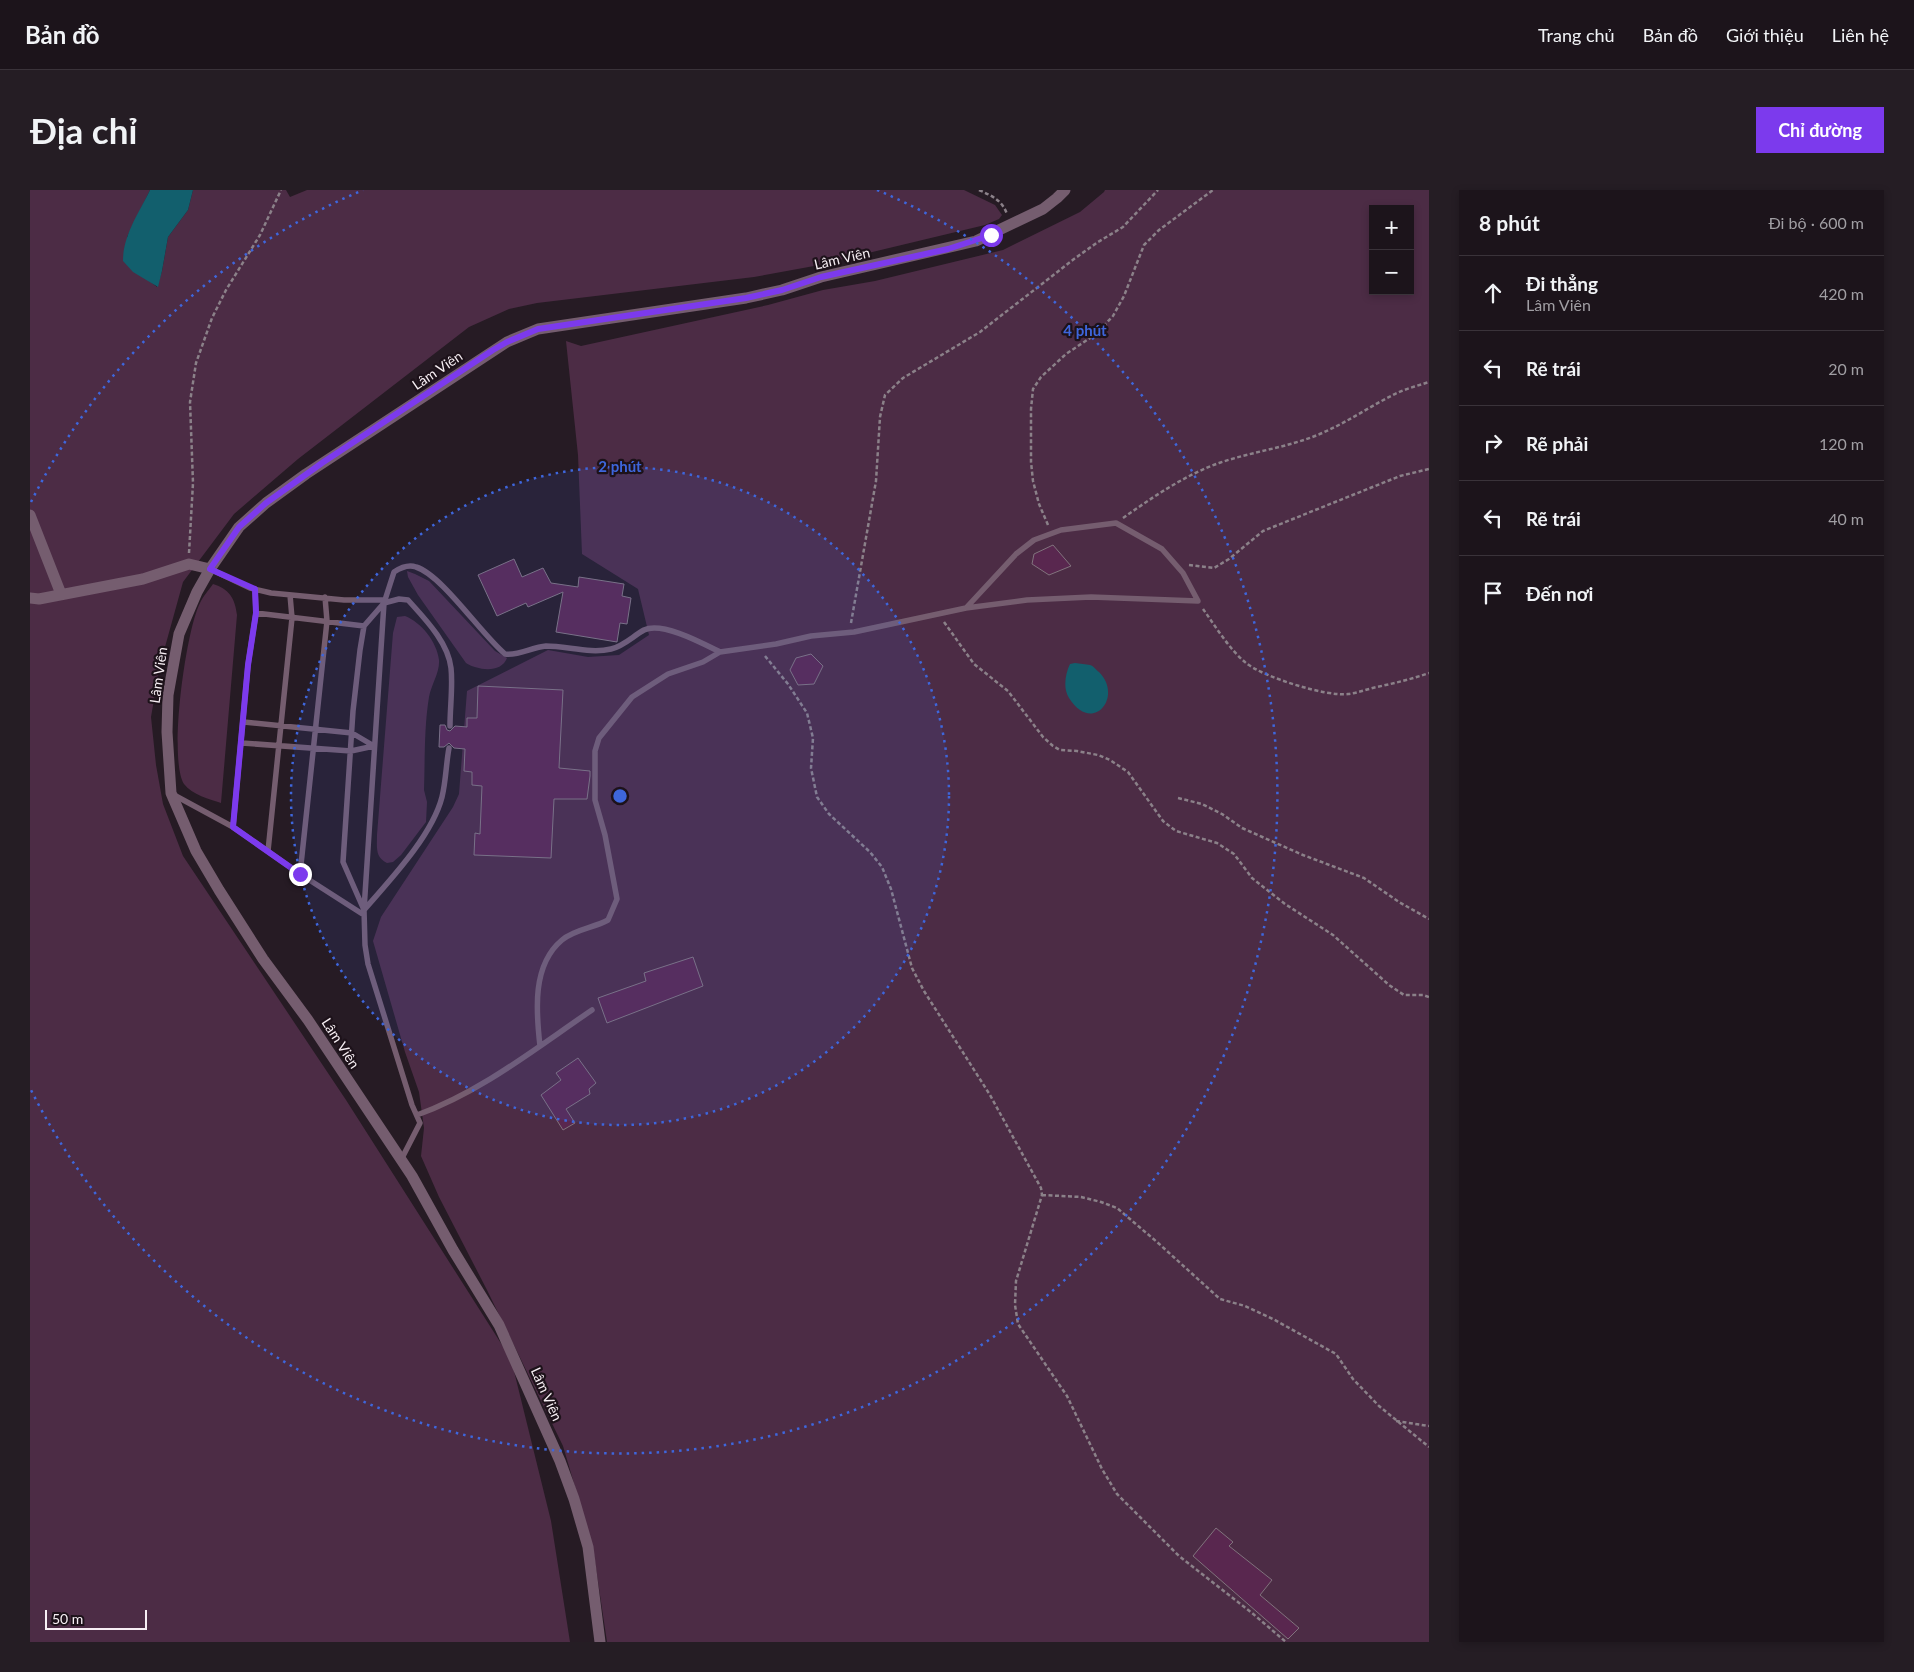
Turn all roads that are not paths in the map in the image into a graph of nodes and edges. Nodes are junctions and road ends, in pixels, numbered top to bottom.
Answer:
1 (1064, 190) edge
2 (30, 515) edge
3 (210, 569) junction
4 (255, 589) junction
5 (61, 594) junction
6 (290, 595) junction
7 (325, 597) junction
8 (30, 598) edge
9 (384, 601) junction
10 (966, 608) junction
11 (256, 613) junction
12 (292, 618) junction
13 (327, 622) junction
14 (364, 626) junction
15 (720, 652) junction
16 (244, 722) junction
17 (282, 725) junction
18 (450, 726) dead end
19 (316, 729) junction
20 (352, 733) junction
21 (242, 743) junction
22 (280, 746) junction
23 (374, 746) junction
24 (315, 748) junction
25 (448, 748) dead end
26 (351, 751) junction
27 (171, 793) junction
28 (233, 827) junction
29 (268, 851) junction
30 (300, 874) junction
31 (364, 912) junction
32 (592, 1010) dead end
33 (540, 1046) junction
34 (417, 1115) junction
35 (401, 1160) junction
36 (600, 1642) edge

1 - 3 street, Lâm Viên
2 - 5 street
3 - 4 lane
3 - 5 street
3 - 27 street, Lâm Viên
4 - 6 lane
4 - 11 lane
5 - 8 street
6 - 7 lane
6 - 12 lane
7 - 9 lane
7 - 13 lane
9 - 14 lane
9 - 15 lane
9 - 18 lane
9 - 23 lane
10 - 10 lane
10 - 15 lane
11 - 12 lane
11 - 16 lane
12 - 13 lane
12 - 17 lane
13 - 14 lane
13 - 19 lane
14 - 20 lane
15 - 33 lane
16 - 17 lane
16 - 21 lane
17 - 19 lane
17 - 22 lane
19 - 20 lane
19 - 24 lane
20 - 23 lane
20 - 26 lane
21 - 22 lane
21 - 28 lane
22 - 24 lane
22 - 29 lane
23 - 26 lane
23 - 31 lane
24 - 26 lane
24 - 30 lane
25 - 31 lane
26 - 31 lane
27 - 28 lane
27 - 35 street, Lâm Viên
28 - 29 lane
29 - 30 lane
30 - 31 lane
31 - 34 lane
32 - 33 lane
33 - 34 lane
34 - 35 lane
35 - 36 street, Lâm Viên

